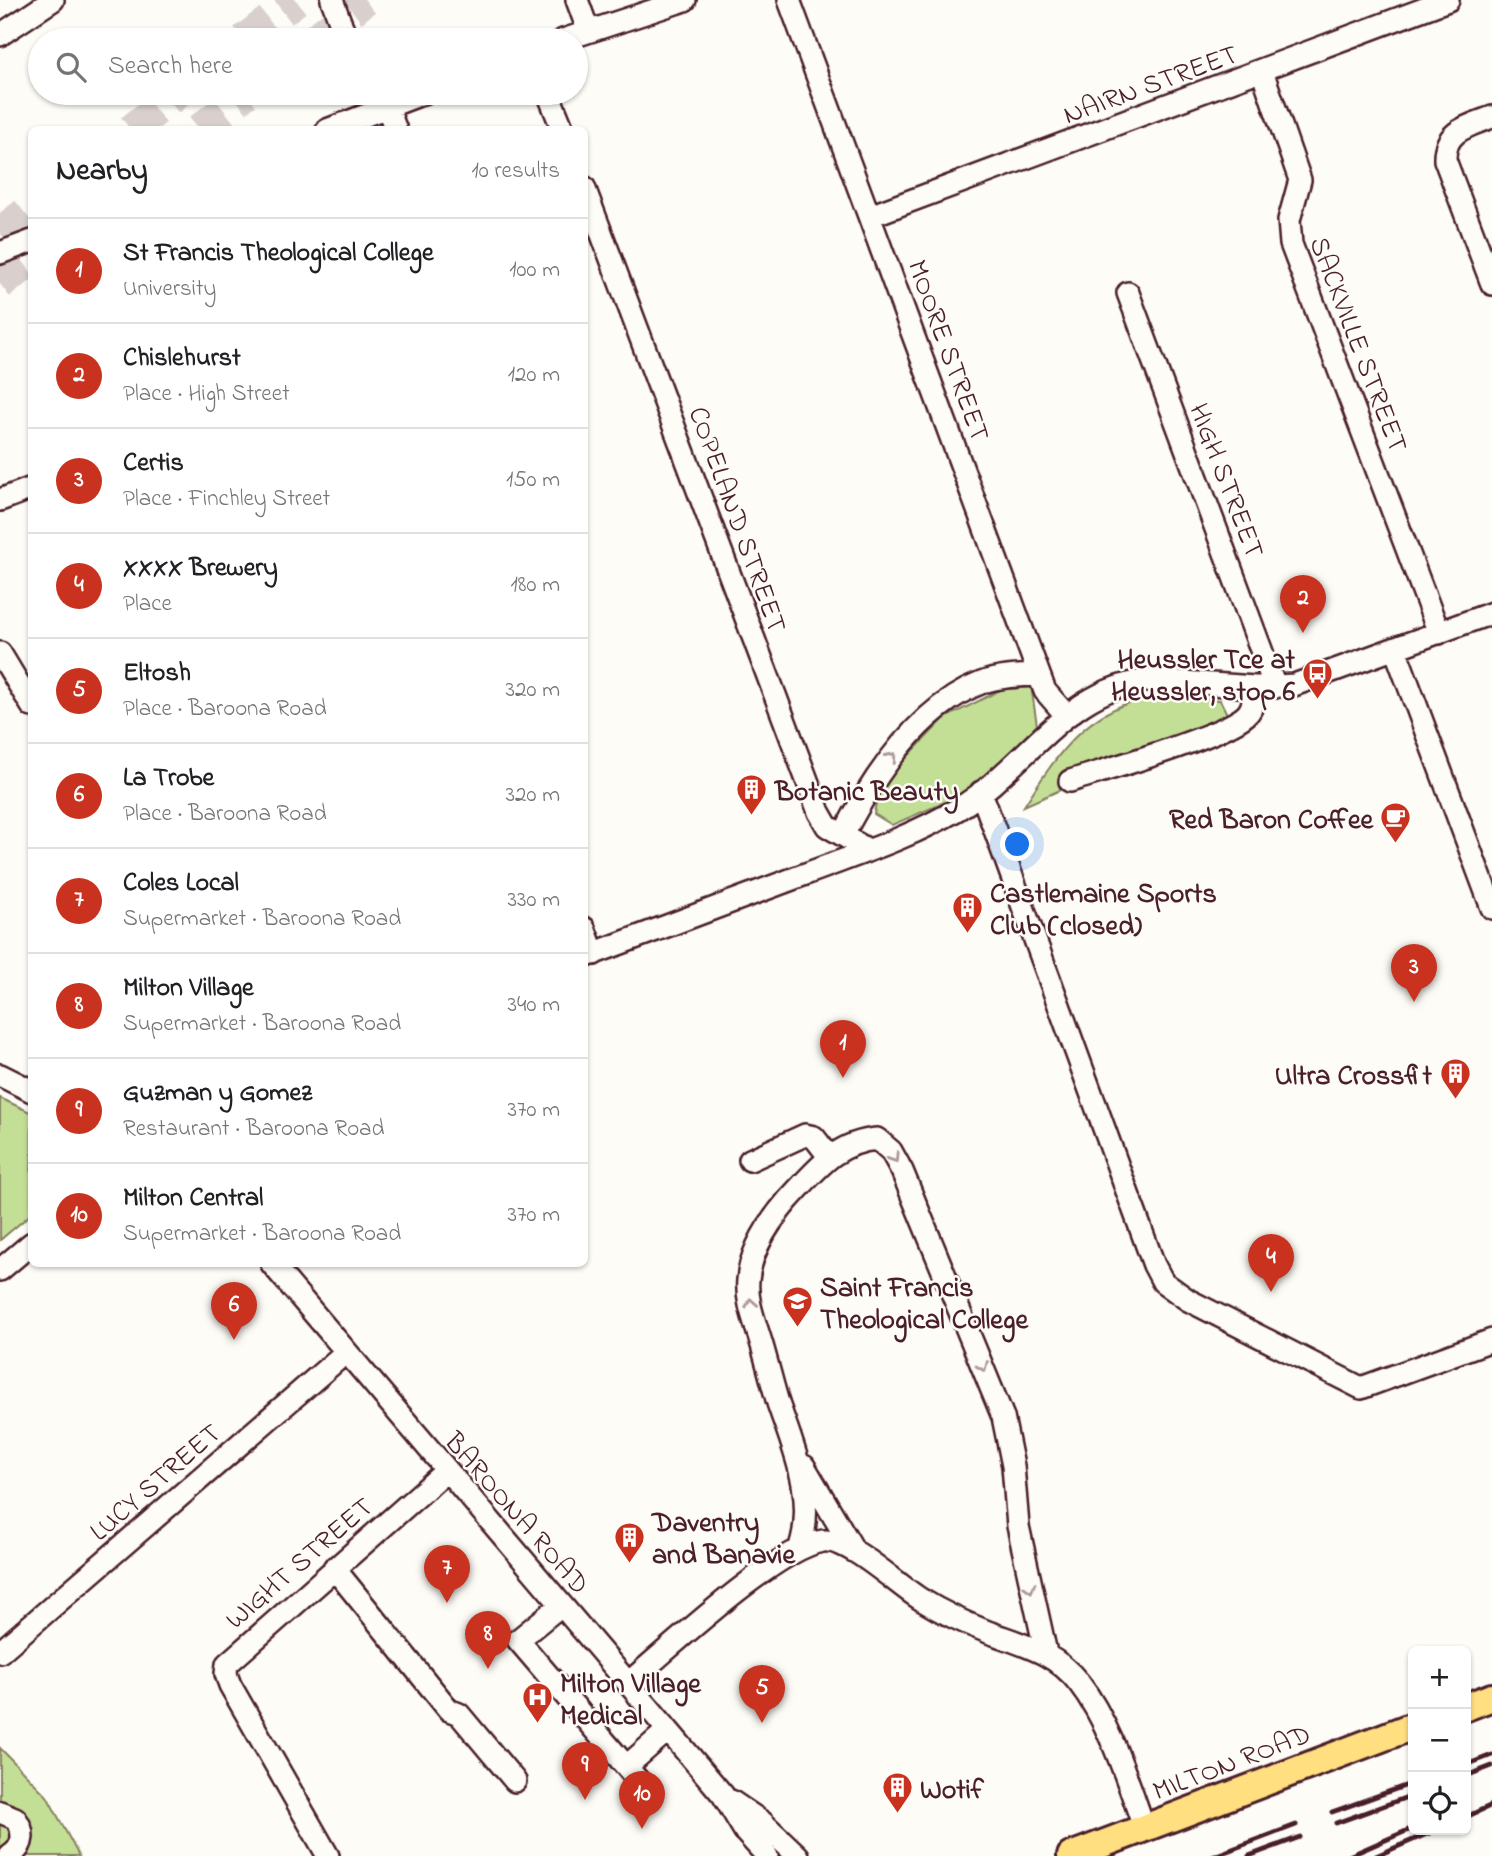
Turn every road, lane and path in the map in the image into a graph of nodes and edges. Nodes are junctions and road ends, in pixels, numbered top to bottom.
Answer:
1 (53, 0) edge
2 (332, 0) edge
3 (577, 0) edge
4 (652, 0) edge
5 (684, 0) edge
6 (789, 0) edge
7 (1448, 0) edge
8 (623, 18) junction
9 (342, 28) edge
10 (587, 28) edge
11 (588, 30) edge
12 (0, 35) edge
13 (1262, 71) junction
14 (374, 105) edge
15 (377, 105) edge
16 (553, 105) edge
17 (1492, 117) edge
18 (335, 126) edge
19 (393, 126) edge
20 (561, 126) edge
21 (588, 198) edge
22 (870, 216) junction
23 (28, 243) edge
24 (0, 253) edge
25 (1492, 285) edge
26 (1128, 293) dead end
27 (28, 490) edge
28 (0, 500) edge
29 (1492, 613) edge
30 (1439, 633) junction
31 (1395, 649) junction
32 (0, 653) edge
33 (1039, 675) junction
34 (1265, 687) junction
35 (28, 696) edge
36 (1066, 715) junction
37 (1070, 781) dead end
38 (981, 792) junction
39 (843, 835) junction
40 (868, 850) junction
41 (1492, 908) edge
42 (589, 956) edge
43 (0, 1075) edge
44 (28, 1089) edge
45 (828, 1155) junction
46 (750, 1160) dead end
47 (28, 1246) edge
48 (274, 1267) edge
49 (0, 1270) edge
50 (1492, 1340) edge
51 (345, 1353) junction
52 (798, 1456) junction
53 (446, 1471) junction
54 (800, 1547) junction
55 (853, 1549) junction
56 (334, 1568) junction
57 (561, 1605) junction
58 (0, 1652) edge
59 (1046, 1653) junction
60 (628, 1683) junction
61 (1492, 1697) edge
62 (1471, 1705) edge
63 (1408, 1728) edge
64 (668, 1730) junction
65 (627, 1766) junction
66 (515, 1781) dead end
67 (648, 1792) dead end
68 (723, 1795) junction
69 (0, 1812) edge
70 (1144, 1827) junction
71 (10, 1856) edge
72 (328, 1856) edge
73 (766, 1856) edge
74 (798, 1856) edge
75 (1071, 1856) edge

1 - 12 street
2 - 9 street
3 - 10 street
4 - 8 street
5 - 8 street
6 - 22 street, MOORE STREET
7 - 13 street, NAIRN STREET
8 - 11 street
13 - 22 street, NAIRN STREET
13 - 30 street, SACKVILLE STREET
14 - 18 street
15 - 19 street
16 - 20 street
17 - 25 street
21 - 39 street, COPELAND STREET
22 - 33 street, MOORE STREET
23 - 24 street
26 - 34 street, HIGH STREET
27 - 28 street
29 - 30 street
30 - 31 street
31 - 34 street
31 - 41 street
32 - 35 street
33 - 36 street, MOORE STREET
39 -> 33 street
34 - 36 street
34 - 37 street
36 - 38 street
38 - 40 street
38 - 50 street
39 - 40 street, COPELAND STREET
40 - 42 street
43 - 44 street
45 - 46 street
52 -> 45 street
45 -> 59 street
47 - 49 street
48 - 51 street, BAROONA ROAD
51 - 53 street, BAROONA ROAD
51 - 58 street, LUCY STREET
52 - 54 street
52 - 55 street
53 - 56 street, WIGHT STREET
53 - 57 street, BAROONA ROAD
54 - 55 street
54 - 60 street
55 - 59 street
56 - 66 street
56 - 72 street, WIGHT STREET
57 - 60 street, BAROONA ROAD
57 - 65 street
59 - 70 street
60 - 64 street, BAROONA ROAD
61 - 62 main road
63 - 70 main road, MILTON ROAD
64 - 65 street
64 - 68 street, BAROONA ROAD
65 - 67 street
68 - 73 street, BAROONA ROAD
68 - 74 street, BAROONA ROAD
69 - 71 street
70 - 75 main road, MILTON ROAD

